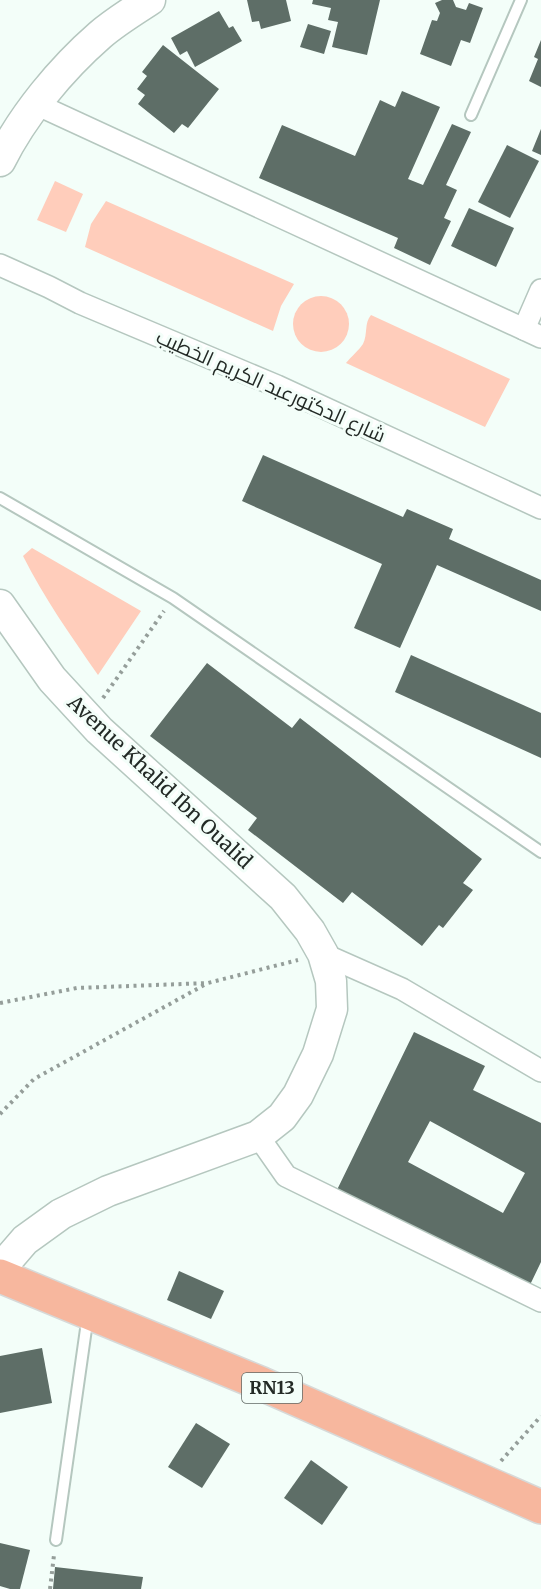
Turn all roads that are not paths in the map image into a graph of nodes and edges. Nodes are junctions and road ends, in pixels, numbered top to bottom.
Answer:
1 (150, 0) edge
2 (521, 0) edge
3 (36, 104) junction
4 (471, 115) dead end
5 (0, 162) edge
6 (0, 265) edge
7 (541, 290) edge
8 (532, 333) edge
9 (0, 498) edge
10 (541, 508) edge
11 (0, 605) edge
12 (541, 852) edge
13 (324, 954) junction
14 (541, 1071) edge
15 (258, 1136) junction
16 (0, 1269) edge
17 (0, 1276) edge
18 (539, 1295) edge
19 (88, 1311) junction
20 (541, 1507) edge
21 (56, 1540) road end

1 - 3 main road
2 - 4 lane
3 - 5 main road
3 - 8 street
6 - 10 street, شارع الدكتورعبد الكريم الخطيب
7 - 8 street
9 - 12 lane
11 - 13 main road, Avenue Khalid Ibn Oualid
13 - 14 street
13 - 15 main road, Avenue Khalid Ibn Oualid
15 - 16 main road, Avenue Khalid Ibn Oualid
15 - 18 street
17 - 19 main road, RN13
19 - 20 main road, RN13
19 - 21 lane

